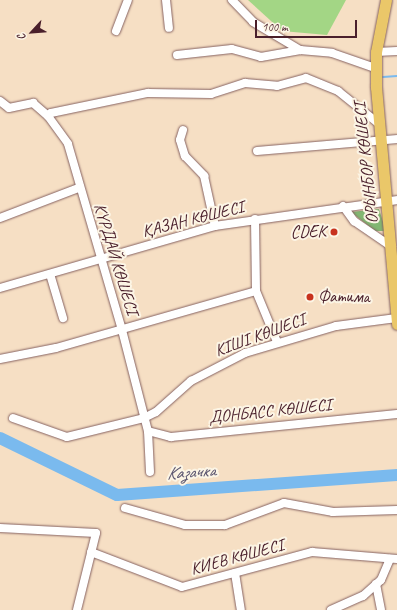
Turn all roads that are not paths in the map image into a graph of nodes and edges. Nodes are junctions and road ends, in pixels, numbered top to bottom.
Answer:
1 (128, 0) edge
2 (166, 0) edge
3 (232, 0) edge
4 (386, 0) edge
5 (170, 28) dead end
6 (116, 31) dead end
7 (300, 50) junction
8 (397, 51) edge
9 (376, 52) junction
10 (177, 56) dead end
11 (375, 68) junction
12 (0, 101) edge
13 (48, 116) junction
14 (379, 124) junction
15 (183, 130) dead end
16 (381, 139) junction
17 (397, 139) edge
18 (257, 152) dead end
19 (78, 188) junction
20 (392, 200) edge
21 (343, 206) junction
22 (0, 218) edge
23 (255, 219) junction
24 (215, 226) junction
25 (392, 247) junction
26 (99, 260) junction
27 (50, 274) junction
28 (395, 275) edge
29 (0, 288) edge
30 (256, 291) junction
31 (63, 318) dead end
32 (396, 321) edge
33 (122, 330) junction
34 (277, 342) junction
35 (0, 359) edge
36 (397, 414) edge
37 (13, 418) dead end
38 (144, 418) junction
39 (148, 431) junction
40 (150, 472) dead end
41 (125, 508) dead end
42 (397, 510) edge
43 (0, 528) edge
44 (91, 552) junction
45 (394, 559) edge
46 (235, 573) junction
47 (376, 584) junction
48 (77, 610) edge
49 (241, 610) edge
50 (331, 610) edge
51 (381, 610) edge

1 - 6 street
2 - 5 street
3 - 7 street
4 - 9 main road, ОРЫНБОР КӨШЕСІ
7 - 10 street
7 - 11 street
8 - 9 street
9 - 11 main road, ОРЫНБОР КӨШЕСІ
11 - 14 main road, ОРЫНБОР КӨШЕСІ
12 - 13 street, КҮРДАЙ КӨШЕСІ
13 - 14 street
13 - 19 street, КҮРДАЙ КӨШЕСІ
14 - 16 main road, ОРЫНБОР КӨШЕСІ
15 - 24 street
16 - 17 street
16 - 18 street
16 - 20 main road, ОРЫНБОР КӨШЕСІ
19 - 22 street
19 - 26 street, КҮРДАЙ КӨШЕСІ
20 - 21 street, ҚАЗАН КӨШЕСІ
20 - 25 main road, ОРЫНБОР КӨШЕСІ
21 - 23 street, ҚАЗАН КӨШЕСІ
21 - 25 street
23 - 24 street, ҚАЗАН КӨШЕСІ
23 - 30 street
24 - 26 street, ҚАЗАН КӨШЕСІ
25 - 28 main road, ОРЫНБОР КӨШЕСІ
26 - 27 street, ҚАЗАН КӨШЕСІ
26 - 33 street, КҮРДАЙ КӨШЕСІ
27 - 29 street, ҚАЗАН КӨШЕСІ
27 - 31 street
28 - 32 main road, ОРЫНБОР КӨШЕСІ
30 - 33 street
30 - 34 street
32 - 34 street, КІШІ КӨШЕСІ
33 - 35 street
33 - 38 street, КҮРДАЙ КӨШЕСІ
34 - 38 street, КІШІ КӨШЕСІ
36 - 39 street, ДОНБАСС КӨШЕСІ
37 - 38 street, КІШІ КӨШЕСІ
38 - 39 street, КҮРДАЙ КӨШЕСІ
39 - 40 street, КҮРДАЙ КӨШЕСІ
41 - 42 street
43 - 44 street
44 - 46 street, КИЕВ КӨШЕСІ
44 - 48 street
45 - 46 street, КИЕВ КӨШЕСІ
45 - 47 street
46 - 49 street
47 - 50 street
47 - 51 street

